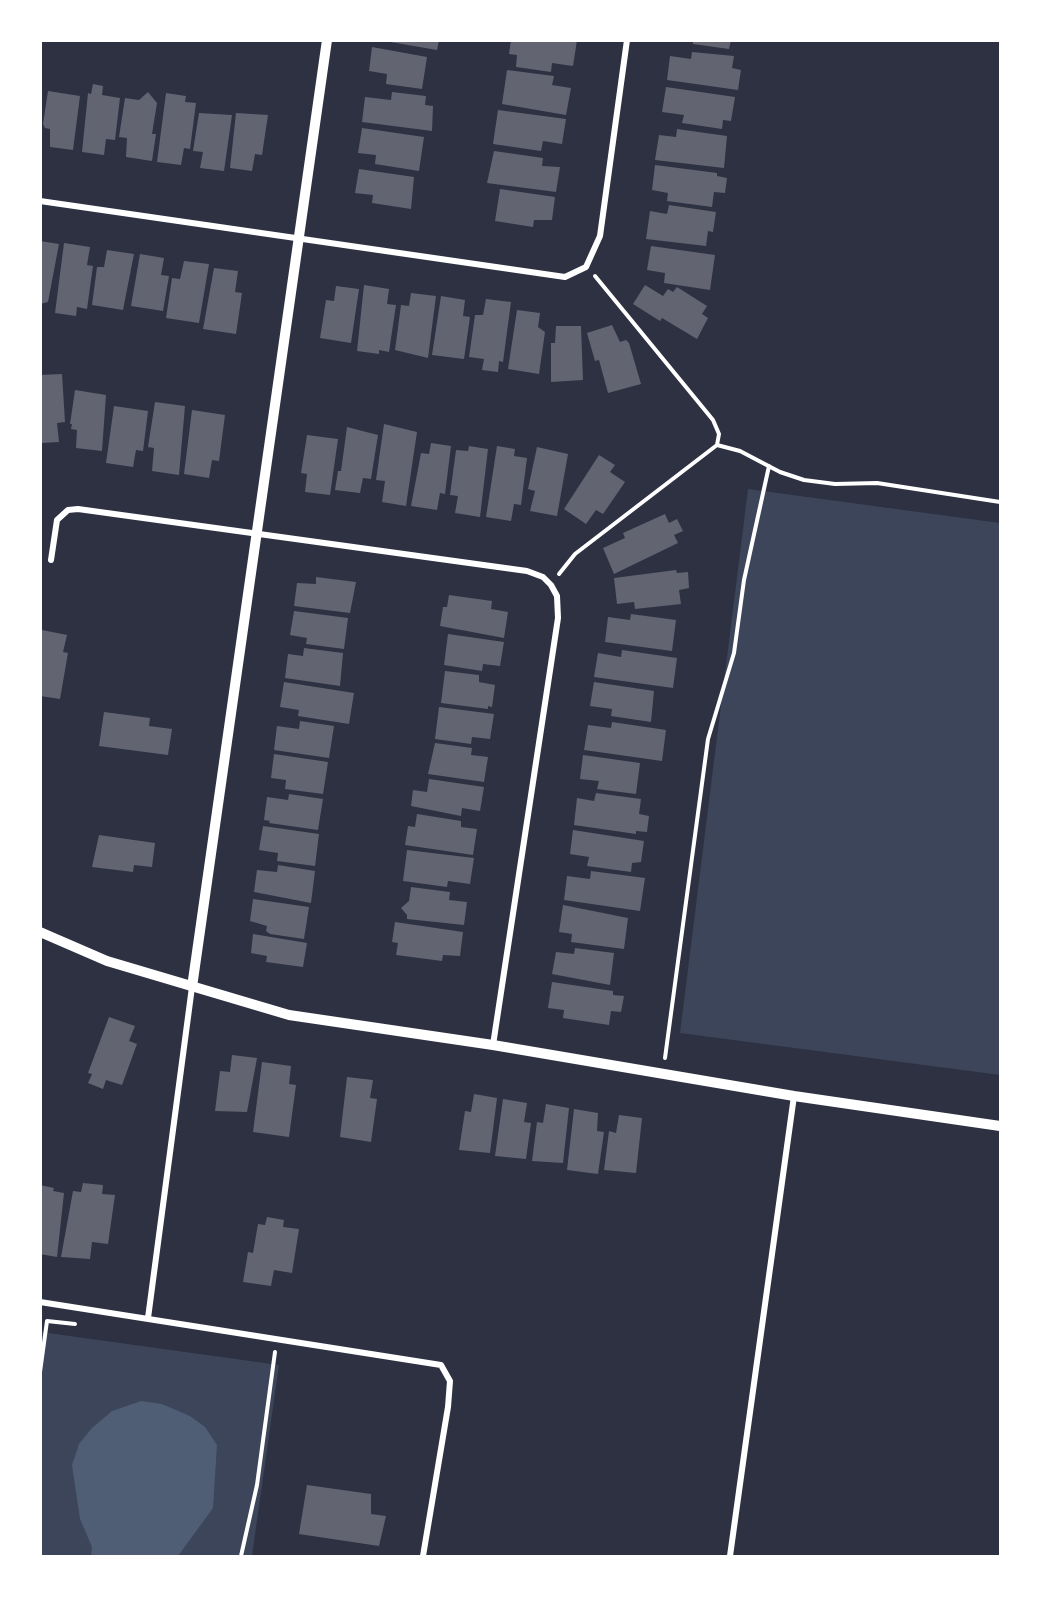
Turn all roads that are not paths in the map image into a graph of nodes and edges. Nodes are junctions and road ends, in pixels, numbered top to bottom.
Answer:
1 (327, 40) edge
2 (627, 40) edge
3 (40, 201) edge
4 (299, 238) junction
5 (258, 533) junction
6 (51, 560) dead end
7 (40, 932) edge
8 (192, 987) junction
9 (493, 1045) junction
10 (794, 1096) junction
11 (1000, 1126) edge
12 (40, 1302) edge
13 (147, 1318) junction
14 (423, 1557) edge
15 (730, 1557) edge

1 - 4 street
2 - 4 street
3 - 4 street
4 - 5 street
5 - 6 street
5 - 8 street
5 - 9 street
7 - 8 street
8 - 9 street
8 - 13 street
9 - 10 street
10 - 11 street
10 - 15 street
12 - 13 street
13 - 14 street

